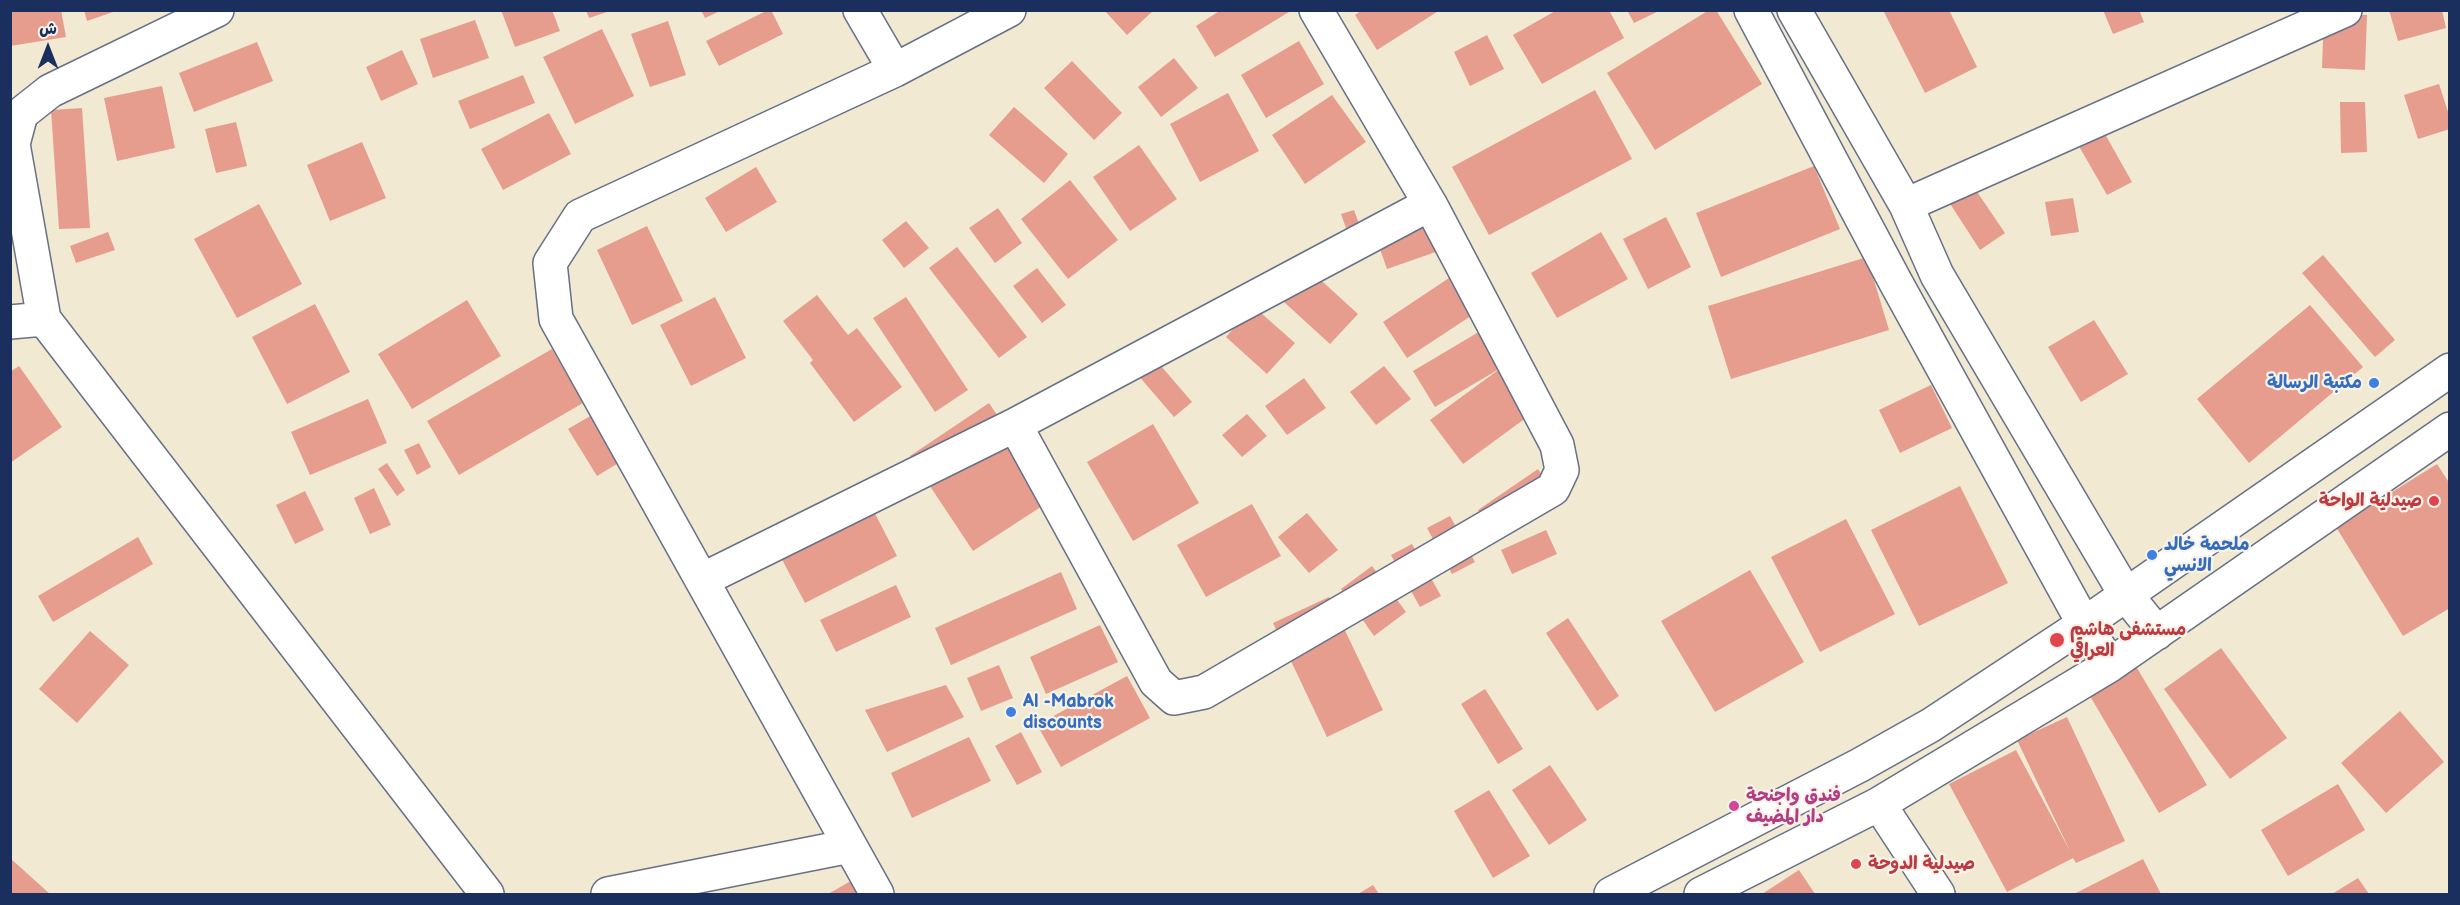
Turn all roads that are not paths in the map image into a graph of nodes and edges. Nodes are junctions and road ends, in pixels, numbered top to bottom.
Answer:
1 (217, 10) edge
2 (860, 10) edge
3 (1009, 10) edge
4 (1316, 10) edge
5 (1751, 10) edge
6 (1794, 10) edge
7 (2345, 10) edge
8 (895, 70) junction
9 (1430, 204) junction
10 (1906, 205) junction
11 (44, 320) junction
12 (10, 322) edge
13 (2450, 370) edge
14 (1015, 425) junction
15 (2450, 429) edge
16 (702, 580) junction
17 (2126, 595) junction
18 (2084, 624) junction
19 (2157, 633) junction
20 (2110, 665) junction
21 (1879, 804) junction
22 (850, 846) junction
23 (487, 894) edge
24 (608, 894) edge
25 (877, 894) edge
26 (1611, 894) edge
27 (1701, 894) edge
28 (1938, 894) edge

1 - 11 street
2 - 8 street
3 - 8 street
4 - 9 street
5 - 18 street
6 - 10 street
7 - 10 street
8 - 16 street
9 - 14 street
9 - 14 street
10 - 17 street
11 - 12 street
11 - 23 street
13 - 17 street
14 - 16 street
15 - 19 street
16 - 22 street
17 - 18 street
17 - 19 street
18 - 20 street
18 - 26 street
19 - 20 street
20 - 21 street
21 - 27 street
21 - 28 street
22 - 24 street
22 - 25 street

